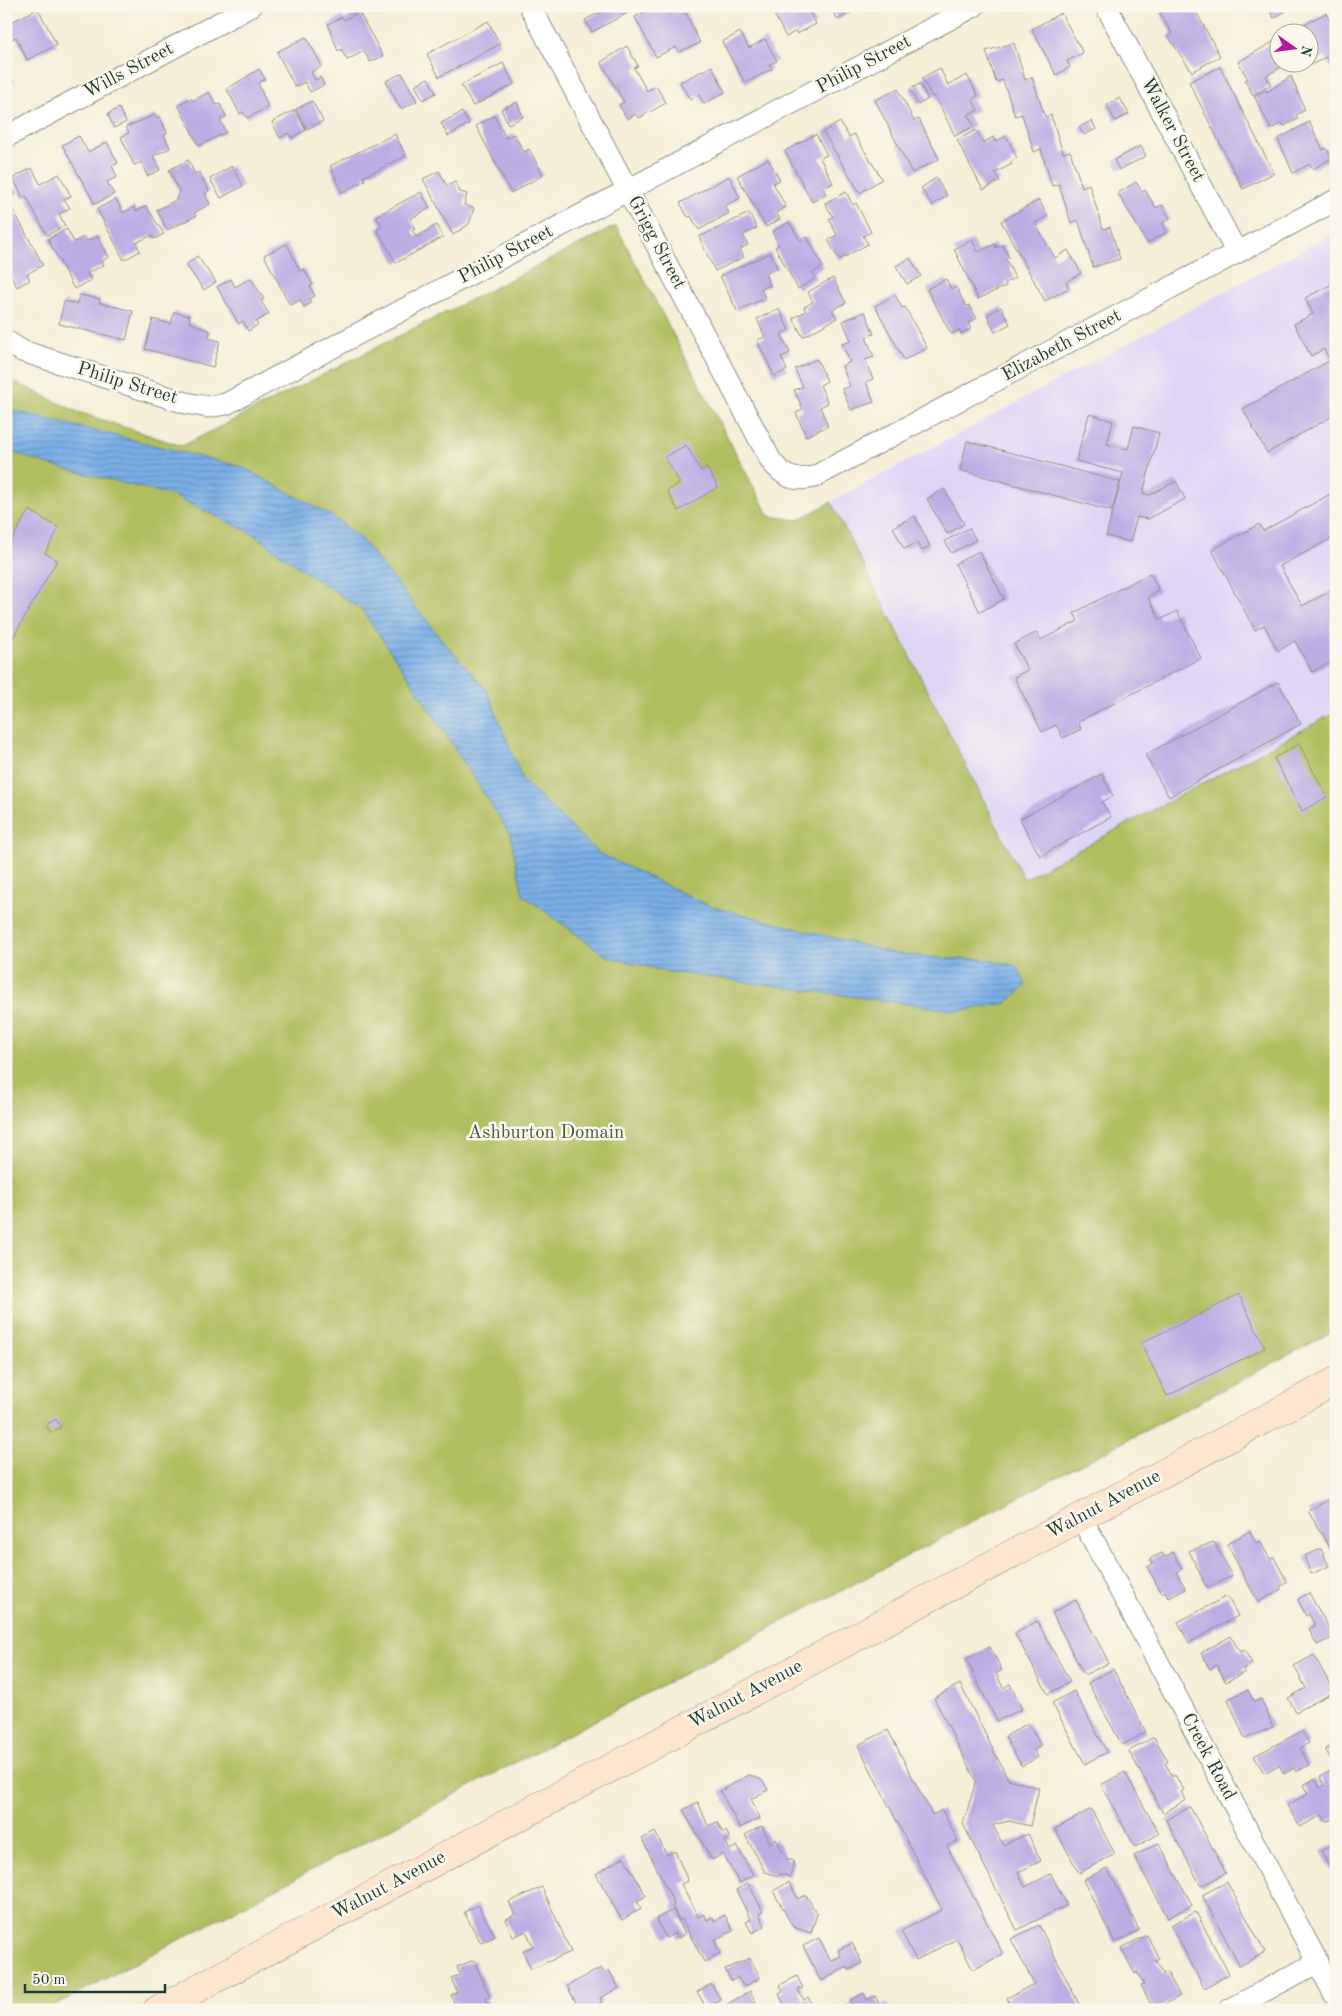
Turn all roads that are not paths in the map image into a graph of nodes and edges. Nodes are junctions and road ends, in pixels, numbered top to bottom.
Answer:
1 (251, 6) edge
2 (530, 6) edge
3 (974, 6) edge
4 (1106, 6) edge
5 (6, 137) edge
6 (628, 190) junction
7 (1336, 200) edge
8 (1237, 253) junction
9 (14, 346) edge
10 (785, 477) joint
11 (1336, 1381) edge
12 (1081, 1517) junction
13 (1318, 1962) junction
14 (1336, 1997) edge
15 (157, 2010) edge
16 (1228, 2010) edge

1 - 5 street, Wills Street
2 - 6 street, Grigg Street
3 - 6 street, Philip Street
4 - 8 street, Walker Street
6 - 9 street, Philip Street
6 - 10 street, Grigg Street
7 - 8 street, Elizabeth Street
8 - 10 street, Elizabeth Street
11 - 12 main road, Walnut Avenue
12 - 13 street, Creek Road
12 - 15 main road, Walnut Avenue
13 - 14 street, Creek Road
13 - 16 street

